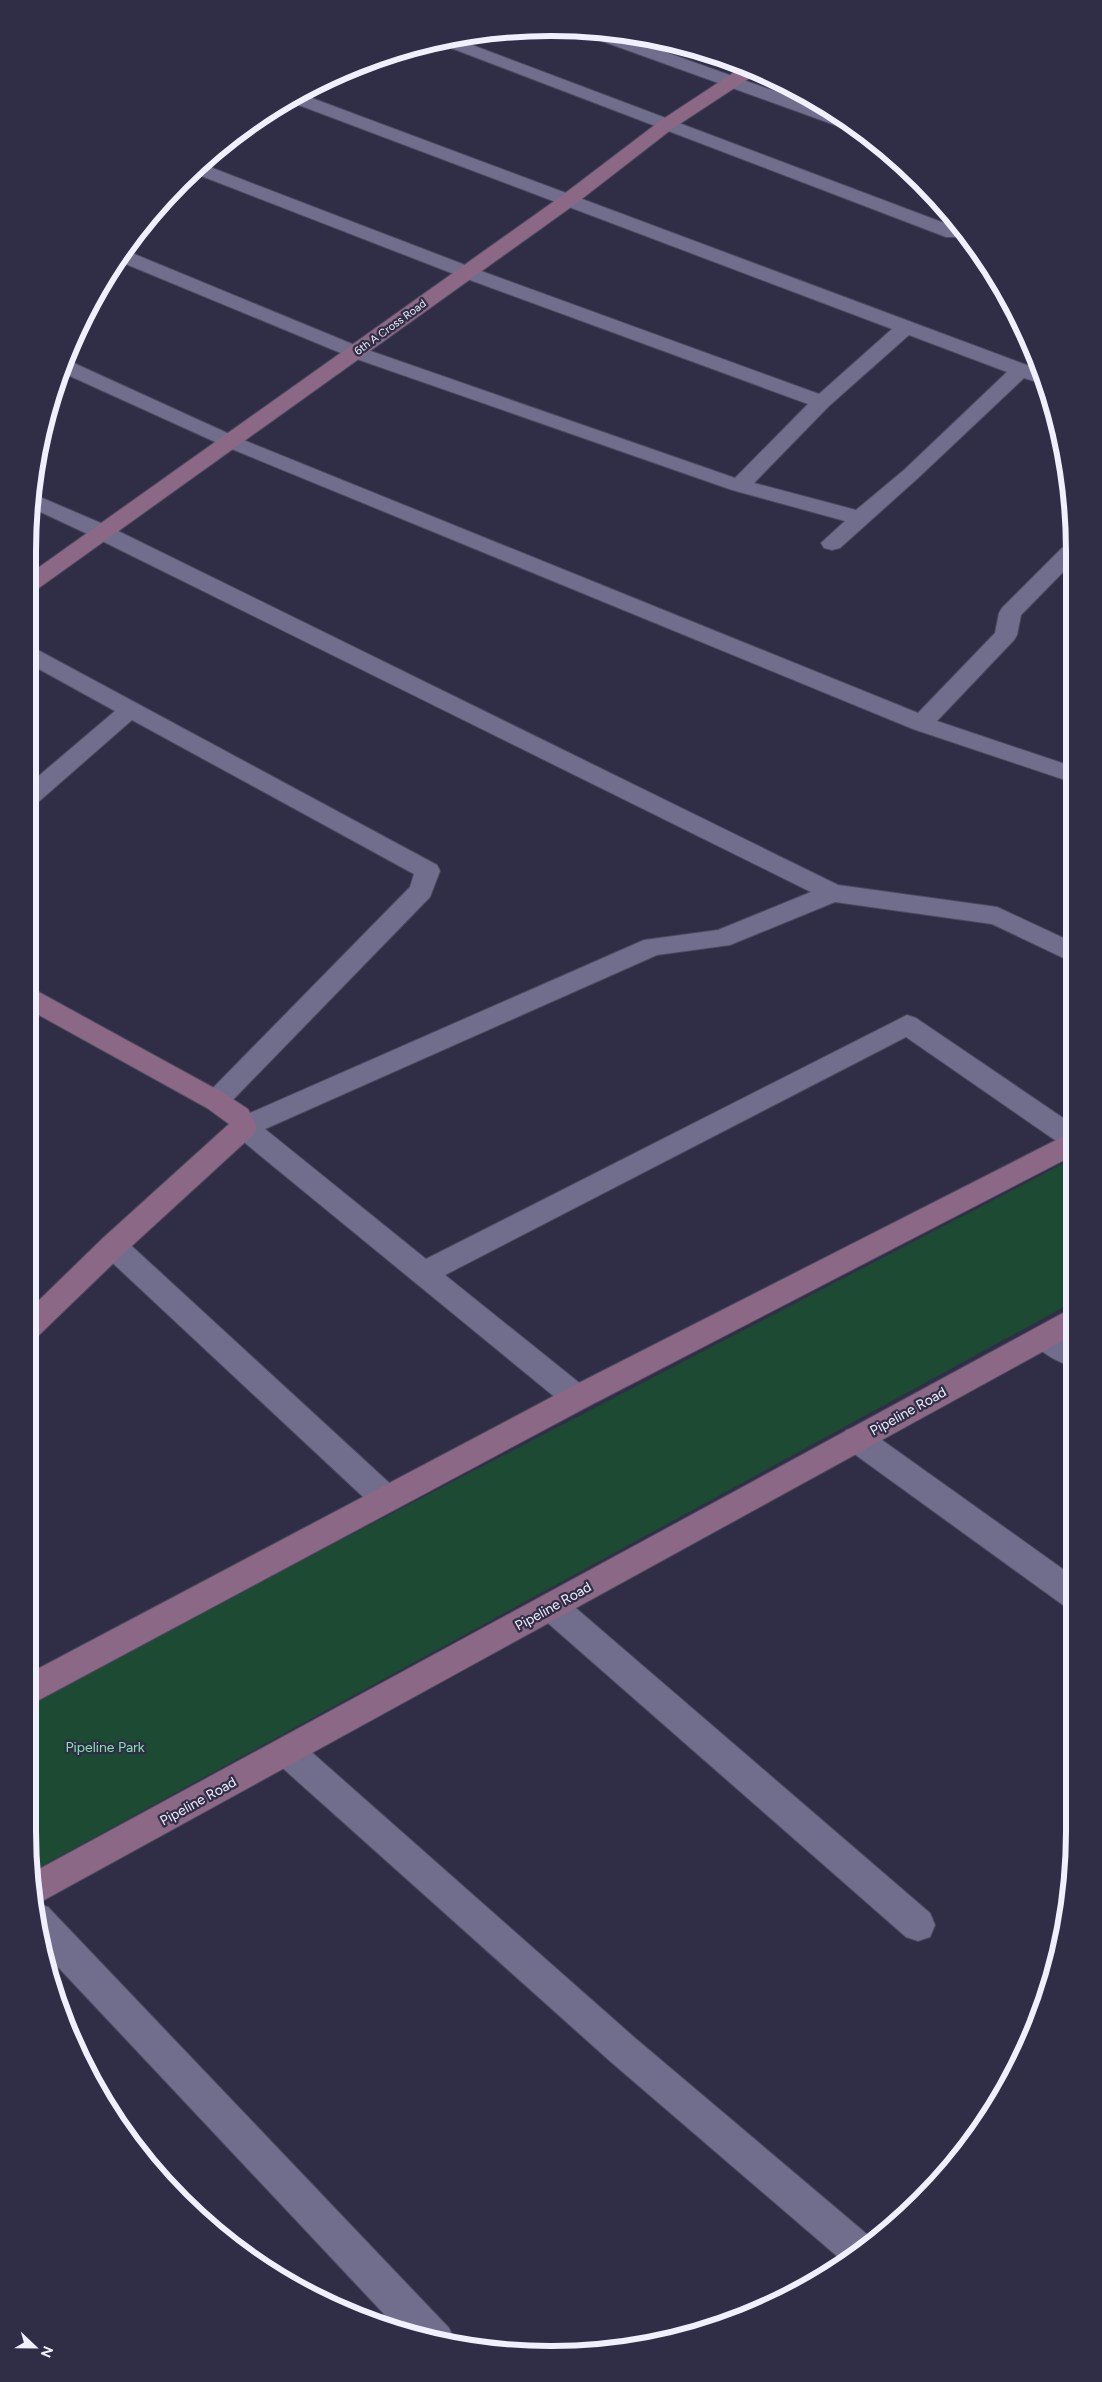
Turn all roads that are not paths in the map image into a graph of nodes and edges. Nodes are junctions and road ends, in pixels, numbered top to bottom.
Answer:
1 (617, 41) edge
2 (456, 45) edge
3 (745, 74) edge
4 (734, 81) junction
5 (303, 100) edge
6 (823, 114) edge
7 (666, 125) junction
8 (204, 171) edge
9 (567, 201) junction
10 (954, 233) dead end
11 (128, 258) edge
12 (466, 272) junction
13 (906, 327) junction
14 (355, 352) junction
15 (70, 368) edge
16 (1021, 370) junction
17 (1034, 375) edge
18 (822, 402) junction
19 (229, 441) junction
20 (739, 486) junction
21 (39, 503) edge
22 (860, 518) junction
23 (102, 532) junction
24 (832, 543) dead end
25 (1066, 557) edge
26 (36, 579) edge
27 (36, 658) edge
28 (131, 710) junction
29 (921, 724) junction
30 (1066, 772) edge
31 (36, 791) edge
32 (832, 893) junction
33 (1066, 950) edge
34 (36, 1005) edge
35 (216, 1101) junction
36 (244, 1127) junction
37 (1066, 1134) edge
38 (1066, 1147) edge
39 (113, 1246) junction
40 (423, 1273) junction
41 (36, 1320) edge
42 (1066, 1325) edge
43 (1044, 1337) junction
44 (1066, 1351) edge
45 (577, 1398) junction
46 (857, 1439) junction
47 (386, 1500) junction
48 (1066, 1589) edge
49 (552, 1607) junction
50 (36, 1686) edge
51 (288, 1752) junction
52 (40, 1886) edge
53 (918, 1925) dead end
54 (46, 1929) edge
55 (854, 2246) edge
56 (425, 2330) edge

1 - 4 street
2 - 7 street
3 - 4 street, 6th A Cross Road
4 - 6 street
4 - 7 street, 6th A Cross Road
5 - 9 street
7 - 9 street, 6th A Cross Road
7 - 10 street
8 - 12 street
9 - 12 street, 6th A Cross Road
9 - 13 street
11 - 14 street
12 - 14 street, 6th A Cross Road
12 - 18 street
13 - 16 street
13 - 18 street
14 - 19 street, 6th A Cross Road
14 - 20 street
15 - 19 street
16 - 17 street
16 - 22 street
18 - 20 street
19 - 23 street, 6th A Cross Road
19 - 29 street
20 - 22 street
21 - 23 street
22 - 24 street
23 - 26 street, 6th A Cross Road
23 - 32 street
25 - 29 street
27 - 28 street
28 - 31 street
28 - 35 street
29 - 30 street
32 - 33 street
32 - 36 street
34 - 35 street
35 - 36 street
36 - 39 street
36 - 40 street
37 - 40 street
38 - 45 street
39 - 41 street
39 - 47 street
40 - 45 street
42 - 43 street, Pipeline Road
43 - 44 street
43 - 46 street, Pipeline Road
45 - 47 street
46 - 48 street
46 - 49 street, Pipeline Road
47 - 50 street
49 - 51 street, Pipeline Road
49 - 53 street
51 - 52 street, Pipeline Road
51 - 55 street
54 - 56 street

